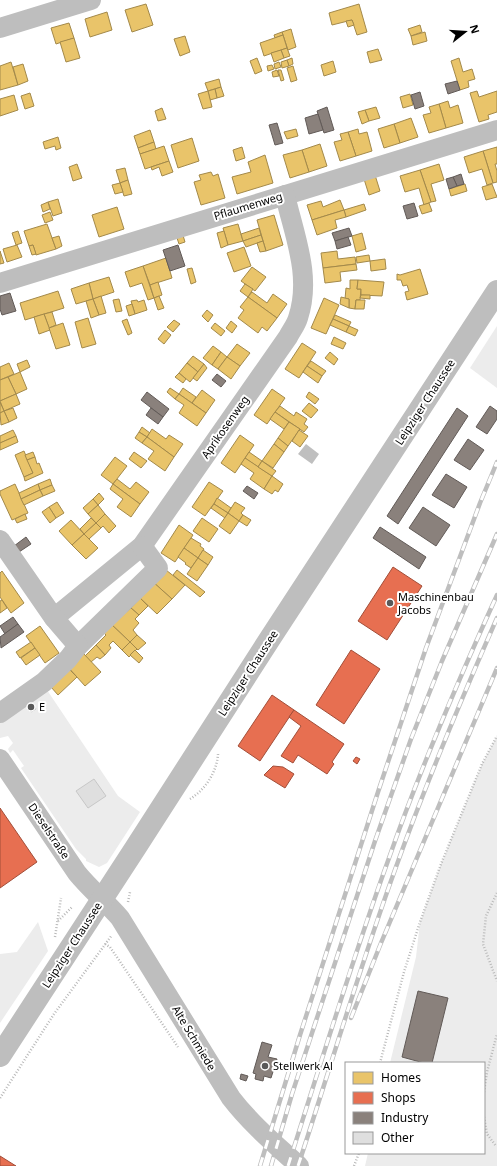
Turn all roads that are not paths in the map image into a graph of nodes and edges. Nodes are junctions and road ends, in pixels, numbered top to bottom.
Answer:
1 (91, 0) edge
2 (0, 28) edge
3 (497, 130) edge
4 (285, 194) junction
5 (0, 283) edge
6 (497, 291) edge
7 (0, 540) edge
8 (142, 546) junction
9 (54, 618) junction
10 (78, 646) junction
11 (0, 712) edge
12 (0, 759) edge
13 (102, 898) junction
14 (0, 1056) edge
15 (299, 1166) edge

1 - 2 street
3 - 4 street, Pflaumenweg
4 - 5 street, Pflaumenweg
4 - 8 street, Aprikosenweg
6 - 13 main road, Leipziger Chaussee
7 - 9 street
8 - 9 street, Aprikosenweg
8 - 10 street
9 - 10 street
10 - 11 street
12 - 13 street, Dieselstraße
13 - 14 main road, Leipziger Chaussee
13 - 15 street, Alte Schmiede

